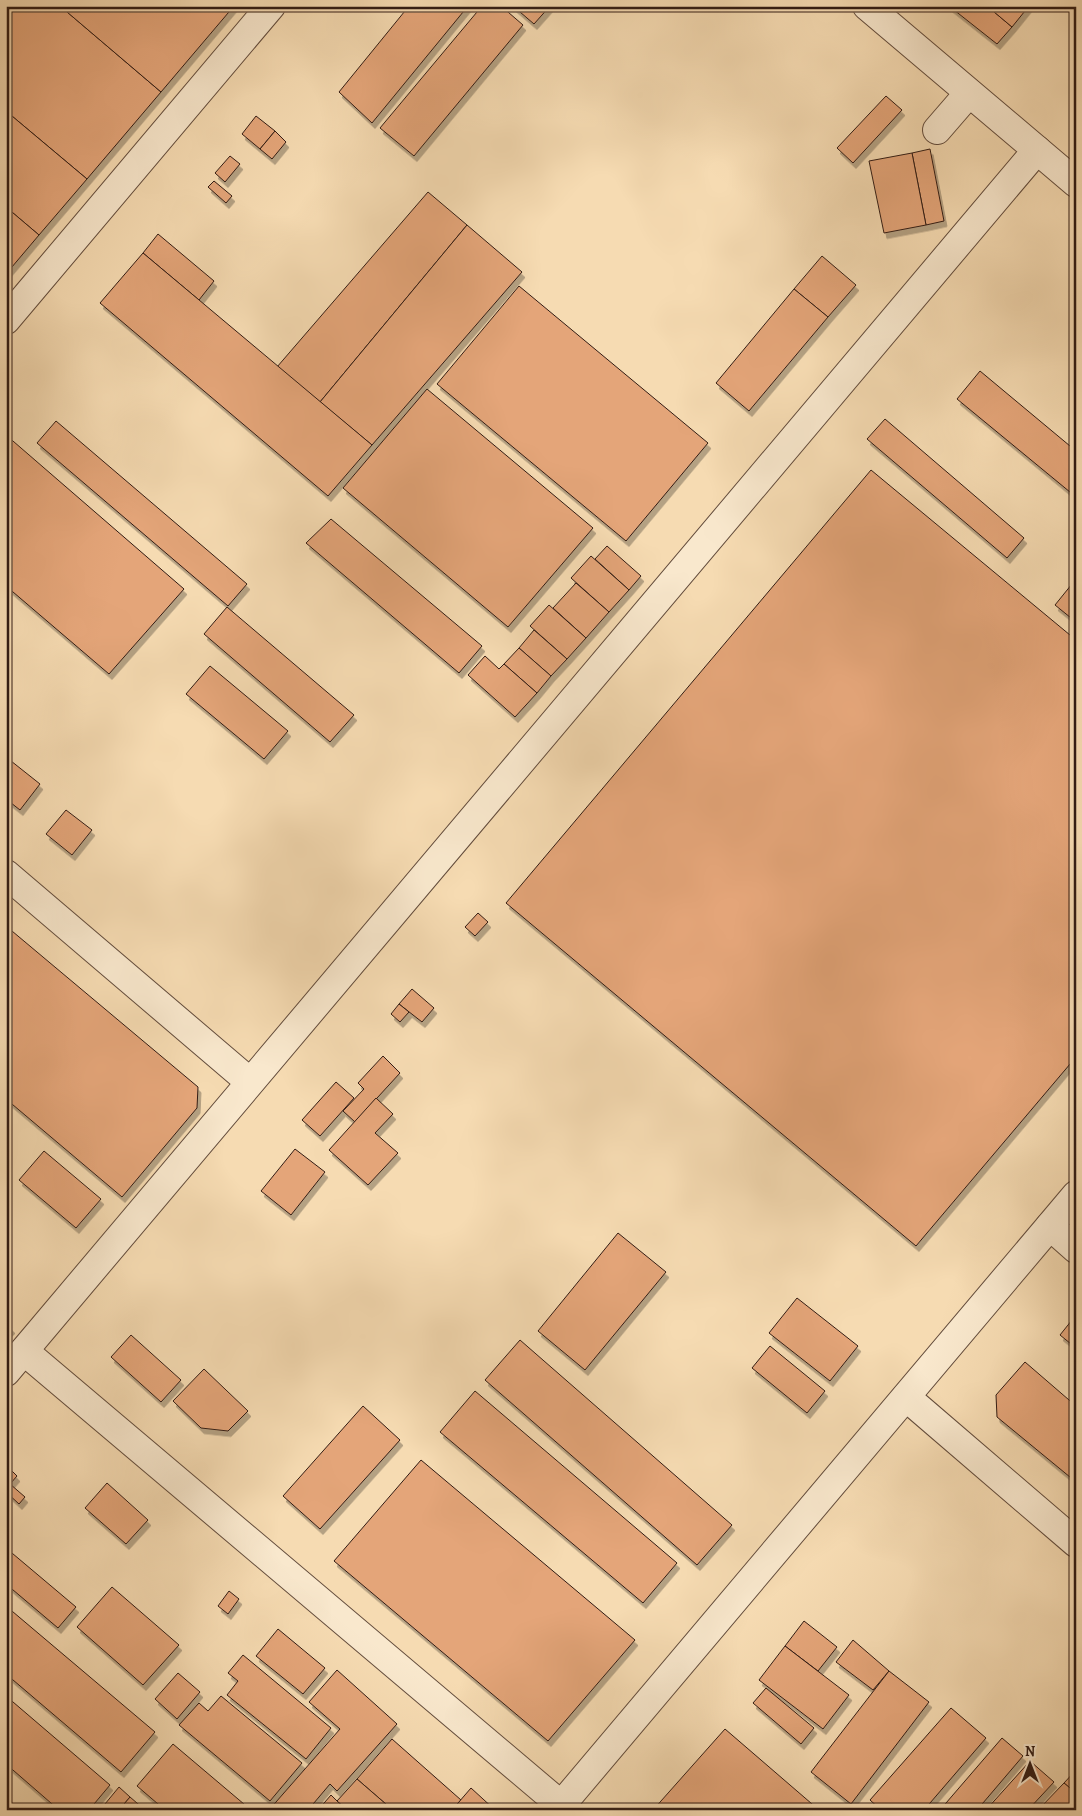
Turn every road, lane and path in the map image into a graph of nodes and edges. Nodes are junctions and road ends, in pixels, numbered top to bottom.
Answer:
1 (271, 6) edge
2 (867, 6) edge
3 (969, 93) junction
4 (937, 130) dead end
5 (1037, 150) junction
6 (1076, 183) edge
7 (6, 320) edge
8 (6, 874) edge
9 (250, 1082) junction
10 (1076, 1195) edge
11 (1050, 1226) junction
12 (1076, 1249) edge
13 (24, 1351) junction
14 (6, 1372) edge
15 (906, 1397) junction
16 (1076, 1543) edge
17 (559, 1807) edge

1 - 7 lane
2 - 3 lane
3 - 4 lane
3 - 5 lane
5 - 6 lane
5 - 9 lane
8 - 9 lane
9 - 13 lane
10 - 11 lane
11 - 12 lane
11 - 15 lane
13 - 14 lane
13 - 17 lane
15 - 16 lane
15 - 17 lane

